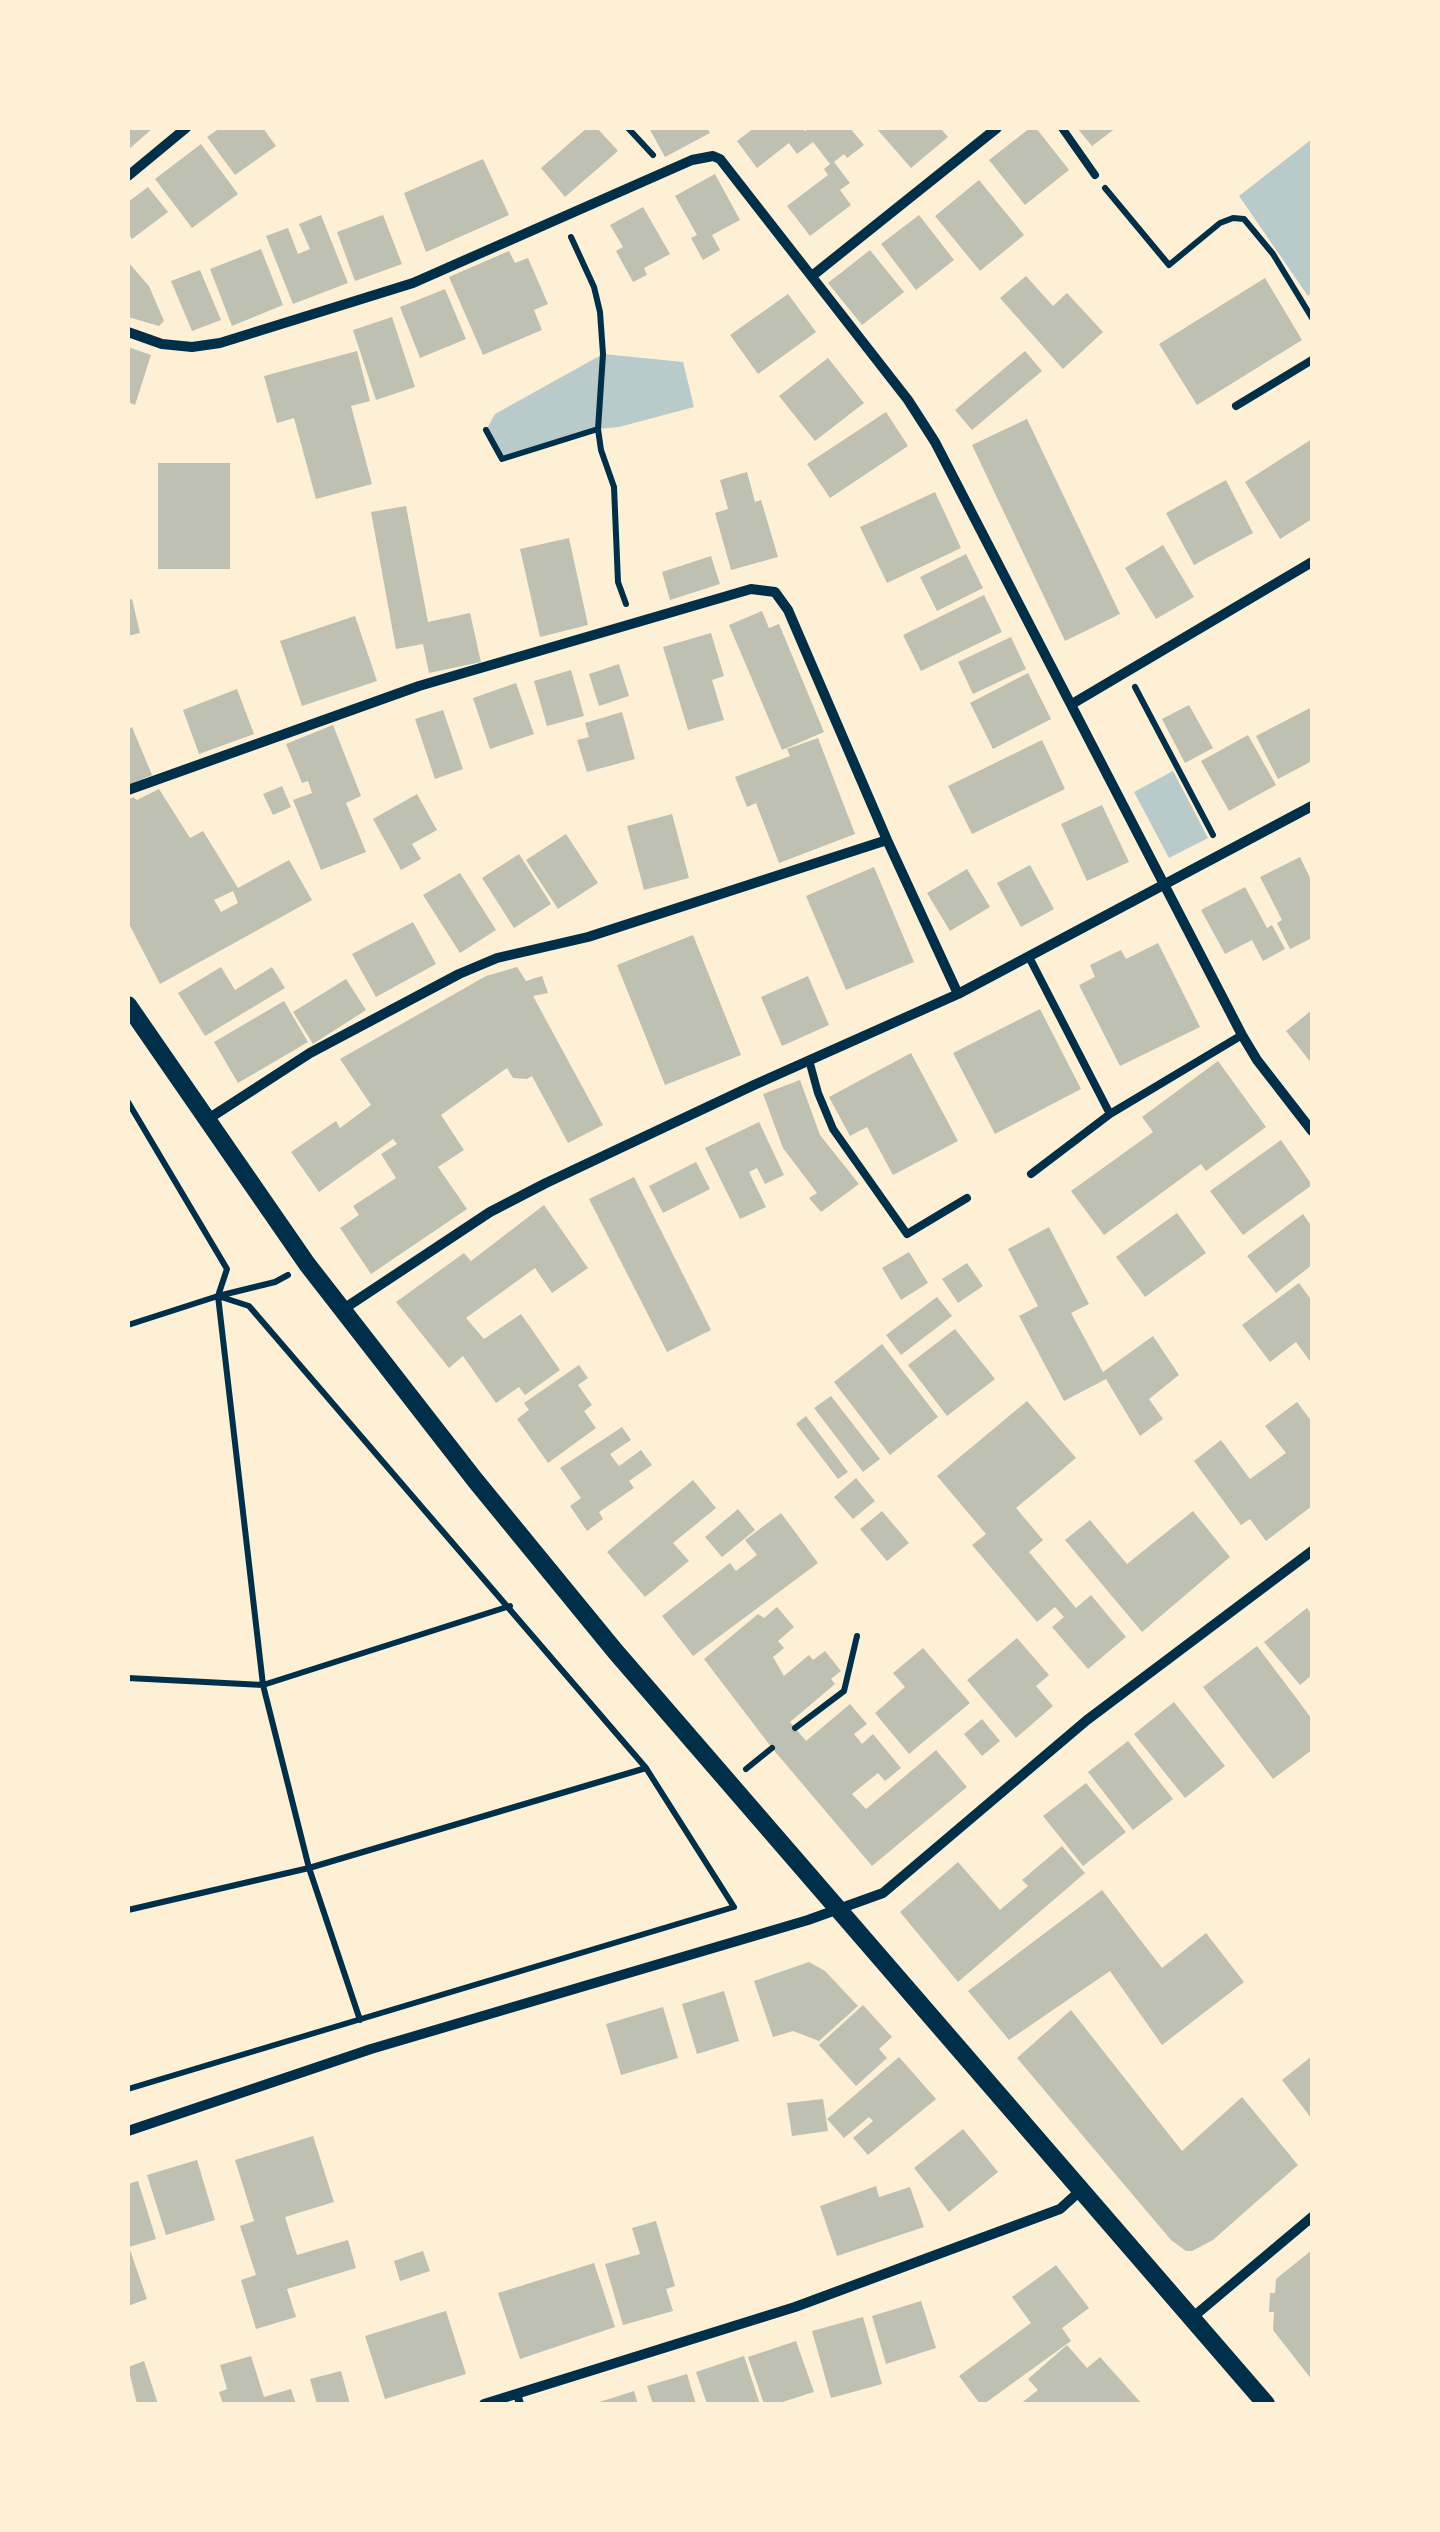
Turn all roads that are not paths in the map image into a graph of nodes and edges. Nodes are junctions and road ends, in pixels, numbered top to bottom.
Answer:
1 (186, 128) edge
2 (997, 128) edge
3 (1062, 128) edge
4 (128, 176) edge
5 (1095, 176) road end
6 (812, 276) junction
7 (128, 332) edge
8 (1312, 360) edge
9 (1236, 406) dead end
10 (1312, 562) edge
11 (1072, 704) junction
12 (128, 790) edge
13 (1312, 806) edge
14 (887, 840) junction
15 (1164, 884) junction
16 (1030, 957) junction
17 (958, 994) junction
18 (128, 1005) edge
19 (1242, 1035) junction
20 (809, 1060) junction
21 (1110, 1114) junction
22 (205, 1121) junction
23 (1312, 1130) edge
24 (1031, 1174) dead end
25 (967, 1198) dead end
26 (342, 1310) junction
27 (1312, 1551) edge
28 (840, 1909) junction
29 (128, 2131) edge
30 (1080, 2191) junction
31 (1312, 2216) edge
32 (1193, 2317) junction
33 (518, 2399) edge
34 (484, 2404) edge
35 (1266, 2404) edge

1 - 4 street
2 - 6 street
3 - 5 lane
6 - 7 street
6 - 11 street
8 - 9 lane
10 - 11 street
11 - 15 street
12 - 14 street
13 - 15 street
14 - 17 street
14 - 22 street
15 - 16 street
15 - 19 street
16 - 17 street
16 - 21 lane
17 - 20 street
18 - 22 street
19 - 21 lane
19 - 23 street
20 - 25 lane
20 - 26 street
21 - 24 lane
22 - 26 street
26 - 28 street
27 - 28 street
28 - 29 street
28 - 30 street
30 - 32 street
30 - 33 street
31 - 32 street
32 - 35 street
33 - 34 street

